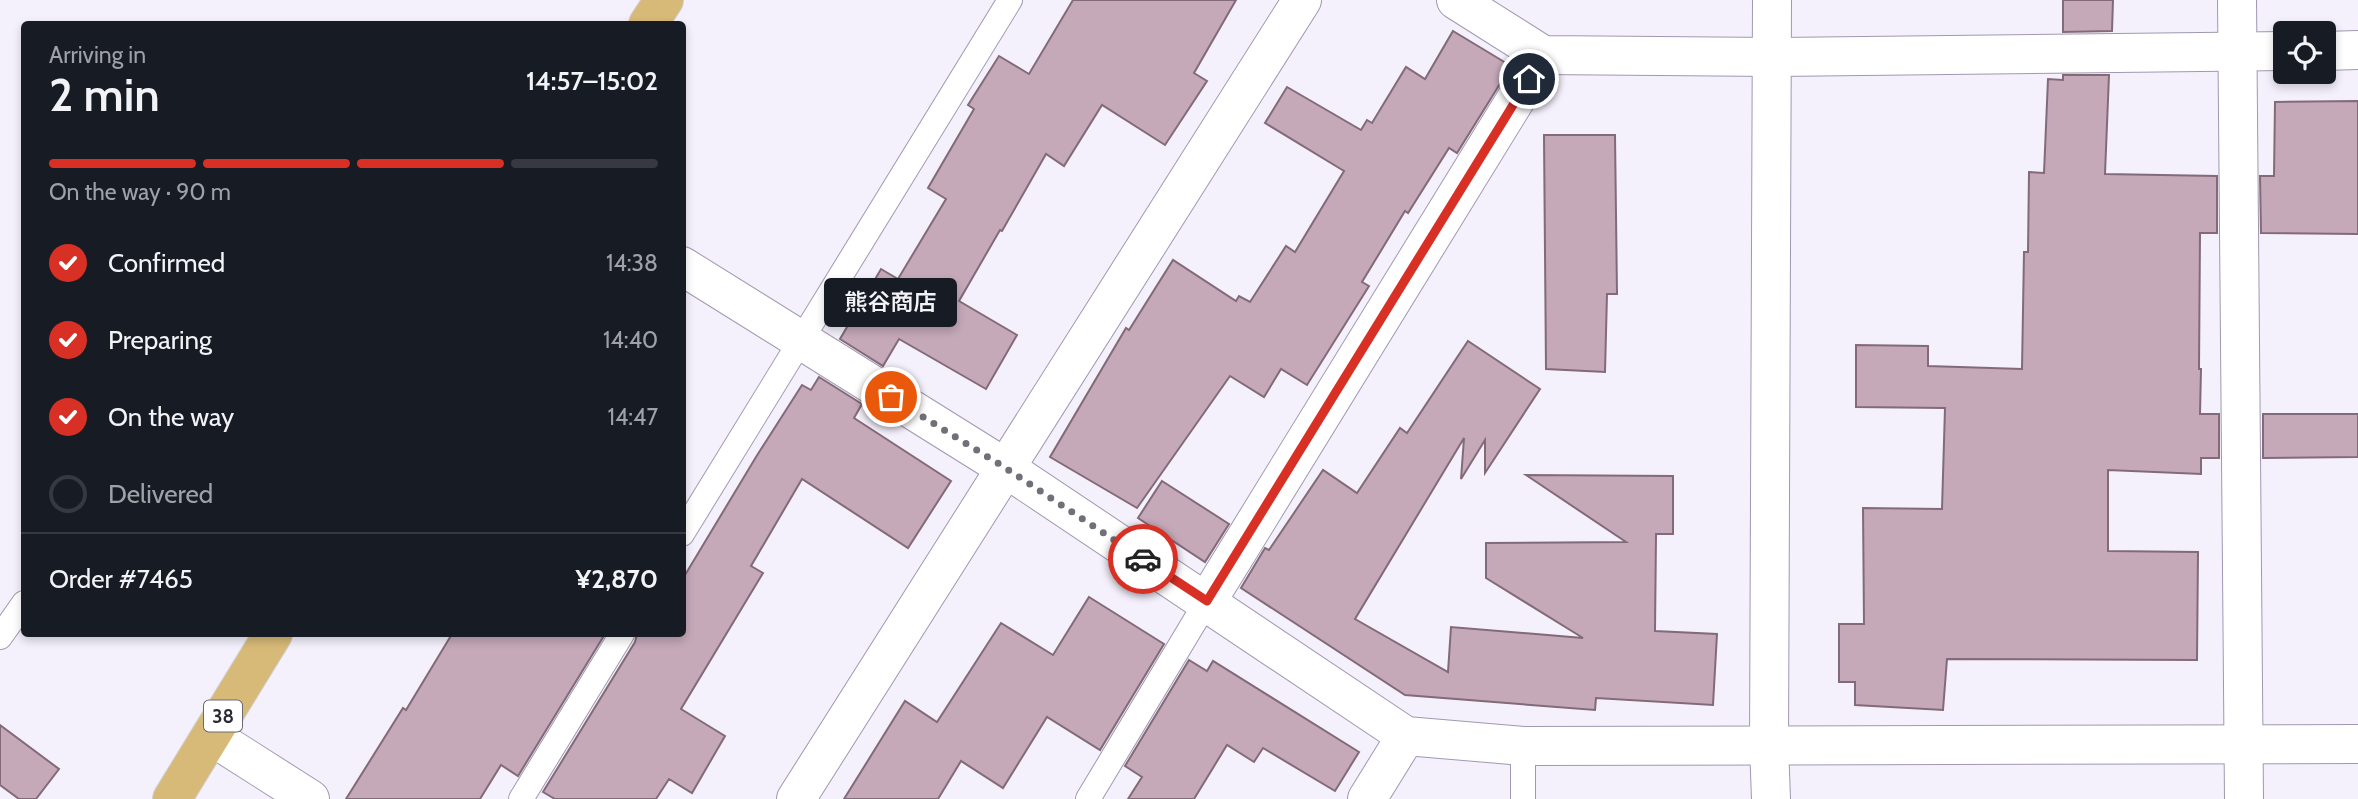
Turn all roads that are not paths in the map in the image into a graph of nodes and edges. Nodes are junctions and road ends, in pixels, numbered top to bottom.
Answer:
1 (664, 0) edge
2 (1010, 0) edge
3 (1302, 0) edge
4 (1456, 0) edge
5 (1772, 0) edge
6 (2236, 0) edge
7 (650, 21) edge
8 (2358, 50) edge
9 (2273, 51) edge
10 (2336, 51) edge
11 (2237, 52) junction
12 (1544, 55) junction
13 (1773, 57) junction
14 (686, 268) edge
15 (801, 340) junction
16 (1004, 467) junction
17 (686, 527) edge
18 (1207, 601) junction
19 (21, 607) edge
20 (0, 637) edge
21 (263, 637) edge
22 (620, 637) edge
23 (211, 736) junction
24 (1406, 736) junction
25 (2244, 744) junction
26 (2358, 744) edge
27 (1769, 745) junction
28 (1523, 746) junction
29 (172, 799) edge
30 (310, 799) edge
31 (521, 799) edge
32 (796, 799) edge
33 (1088, 799) edge
34 (1367, 799) edge
35 (1523, 799) edge
36 (1771, 799) edge
37 (2244, 799) edge

1 - 7 highway
2 - 15 lane
3 - 16 street
4 - 12 street
5 - 13 street
6 - 11 street
8 - 10 street
9 - 11 street
11 - 13 street
11 - 25 street
12 - 13 street
12 - 18 street
13 - 27 street
14 - 15 street
15 - 16 street
15 - 17 lane
16 - 18 street
16 - 32 street
18 - 24 street
18 - 33 lane
19 - 20 lane
21 - 23 highway, 38
22 - 31 lane
23 - 29 highway, 38
23 - 30 street
24 - 28 street
24 - 34 street
25 - 26 street
25 - 27 street
25 - 37 street
27 - 28 street
27 - 36 street
28 - 35 lane

